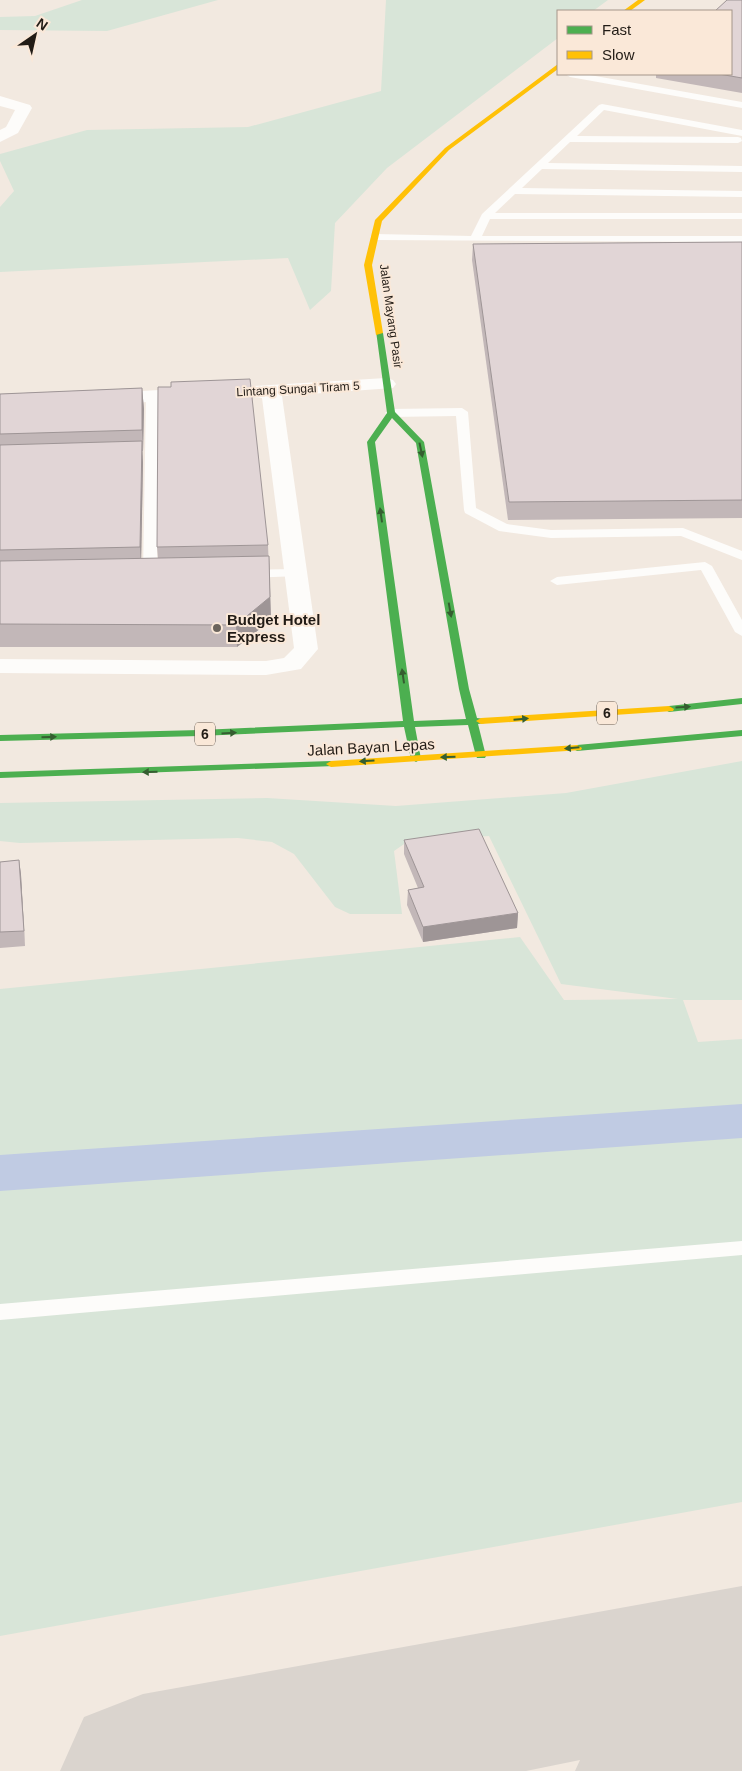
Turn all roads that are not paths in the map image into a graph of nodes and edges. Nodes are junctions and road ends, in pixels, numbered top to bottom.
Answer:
1 (642, 0) edge
2 (627, 10) edge
3 (556, 70) edge
4 (576, 75) edge
5 (640, 75) edge
6 (628, 84) junction
7 (0, 101) edge
8 (742, 105) edge
9 (742, 133) edge
10 (0, 137) edge
11 (568, 140) junction
12 (742, 140) edge
13 (540, 166) junction
14 (742, 169) edge
15 (512, 191) junction
16 (742, 194) edge
17 (486, 216) junction
18 (742, 216) edge
19 (375, 237) junction
20 (475, 239) junction
21 (742, 239) edge
22 (386, 384) junction
23 (271, 391) junction
24 (152, 397) junction
25 (86, 400) edge
26 (391, 413) junction
27 (742, 556) edge
28 (294, 573) junction
29 (236, 574) edge
30 (150, 575) edge
31 (557, 581) dead end
32 (742, 632) edge
33 (0, 666) edge
34 (742, 701) edge
35 (472, 723) junction
36 (409, 724) junction
37 (742, 733) edge
38 (0, 738) edge
39 (691, 738) junction
40 (481, 756) junction
41 (416, 759) junction
42 (576, 759) dead end
43 (216, 770) junction
44 (0, 775) edge
45 (323, 776) dead end
46 (742, 1248) edge
47 (0, 1312) edge

1 - 2 main road
3 - 19 main road, Jalan Mayang Pasir
4 - 6 lane
5 - 6 lane
6 - 8 lane
7 - 10 street
9 - 11 lane
11 - 12 lane
11 - 13 lane
13 - 14 lane
13 - 15 lane
15 - 16 lane
15 - 17 lane
17 - 18 lane
17 - 20 lane
19 - 20 lane
19 - 22 main road, Jalan Mayang Pasir
20 - 21 lane
22 - 23 street, Lintang Sungai Tiram 5
22 - 26 main road, Jalan Mayang Pasir
23 - 24 street, Lintang Sungai Tiram 5
23 - 28 street
24 - 25 street, Lintang Sungai Tiram 5
24 - 30 lane
26 - 27 lane
26 -> 35 main road
36 -> 26 main road
28 - 29 lane
28 - 33 street
31 - 32 lane
35 -> 34 main road, Jalan Bayan Lepas / 6
35 - 36 main road, Jalan Bayan Lepas / 6
35 - 40 main road
38 -> 36 main road, Jalan Bayan Lepas / 6
36 - 41 main road
37 - 39 main road, Jalan Bayan Lepas / 6
39 -> 40 main road, Jalan Bayan Lepas / 6
39 - 42 main road
40 -> 41 main road, Jalan Bayan Lepas / 6
41 -> 43 main road, Jalan Bayan Lepas / 6
43 -> 44 main road, Jalan Bayan Lepas / 6
43 - 45 main road
46 - 47 lane

